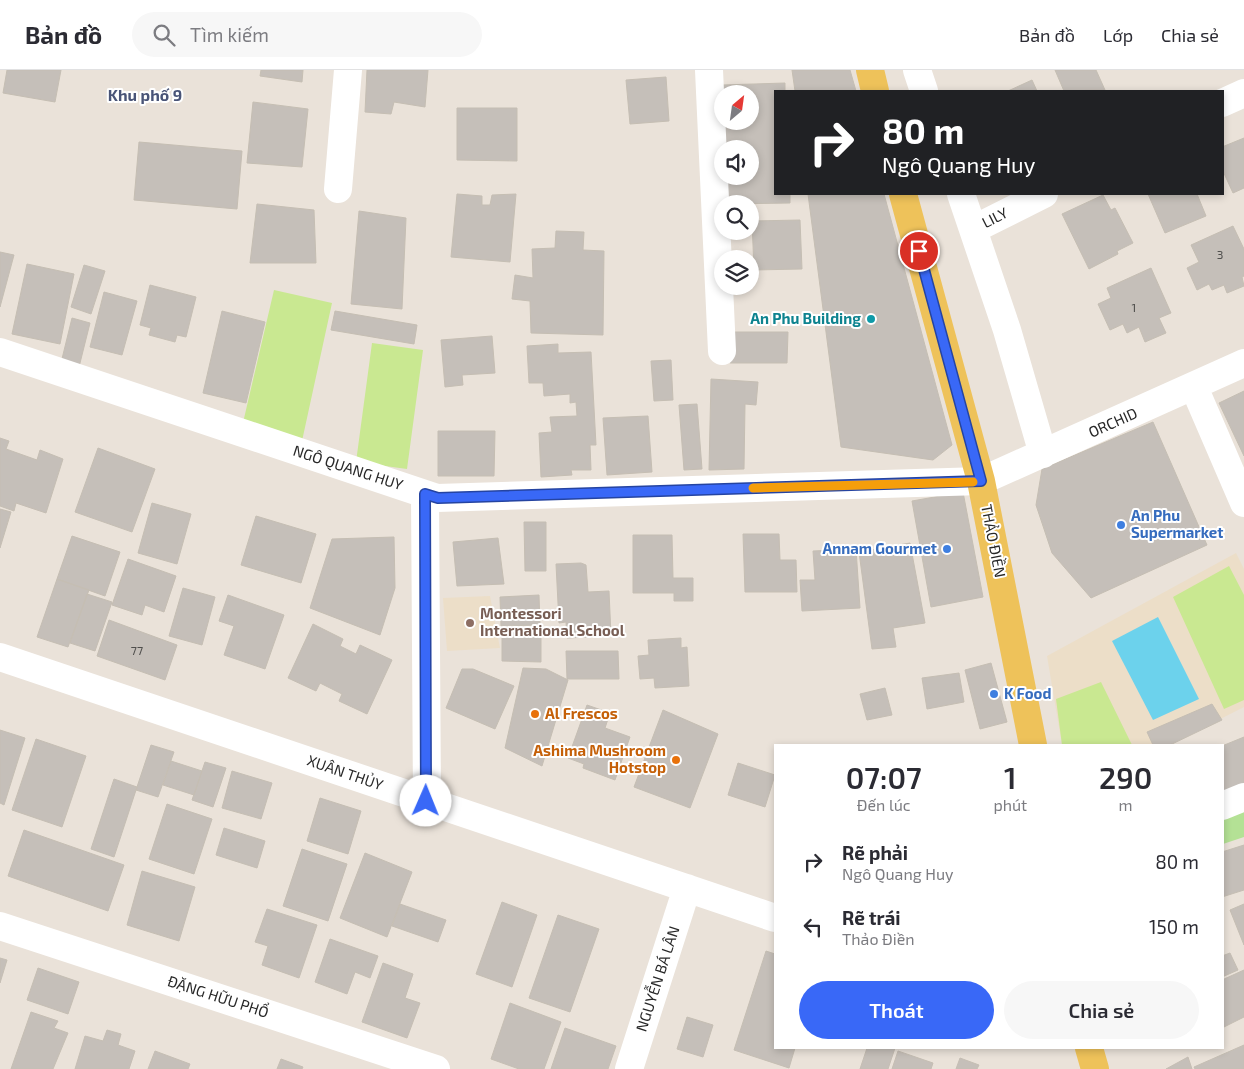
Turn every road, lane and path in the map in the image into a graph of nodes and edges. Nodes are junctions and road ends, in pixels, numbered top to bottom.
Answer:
1 (348, 70) edge
2 (709, 70) edge
3 (870, 70) edge
4 (917, 70) edge
5 (875, 90) edge
6 (924, 90) edge
7 (1244, 93) edge
8 (1224, 103) edge
9 (338, 189) dead end
10 (903, 195) edge
11 (961, 195) edge
12 (1042, 195) edge
13 (974, 229) junction
14 (722, 351) dead end
15 (0, 352) edge
16 (1244, 363) edge
17 (1194, 387) junction
18 (1043, 454) junction
19 (981, 481) junction
20 (425, 494) junction
21 (1244, 503) edge
22 (0, 657) edge
23 (1033, 744) edge
24 (1244, 797) edge
25 (426, 801) junction
26 (1224, 805) edge
27 (687, 888) junction
28 (774, 918) edge
29 (0, 926) edge
30 (1089, 1049) edge
31 (436, 1069) edge
32 (628, 1069) edge
33 (1095, 1069) edge

1 - 9 street
2 - 14 street
3 - 5 main road
4 - 6 street
7 - 8 street
10 - 19 main road, THẢO ĐIỀN
11 - 13 street
12 - 13 street, LILY
13 - 18 street
15 - 20 street, NGÔ QUANG HUY
16 - 17 street, ORCHID
17 - 18 street, ORCHID
17 - 21 street
18 - 19 street, ORCHID
19 - 20 street, NGÔ QUANG HUY
19 - 23 main road, THẢO ĐIỀN
20 - 25 street
22 - 25 street, XUÂN THỦY
24 - 26 street
25 - 27 street, XUÂN THỦY
27 - 28 street, XUÂN THỦY
27 - 32 street, NGUYỄN BÁ LÂN
29 - 31 street, ĐẶNG HỮU PHỔ
30 - 33 main road

